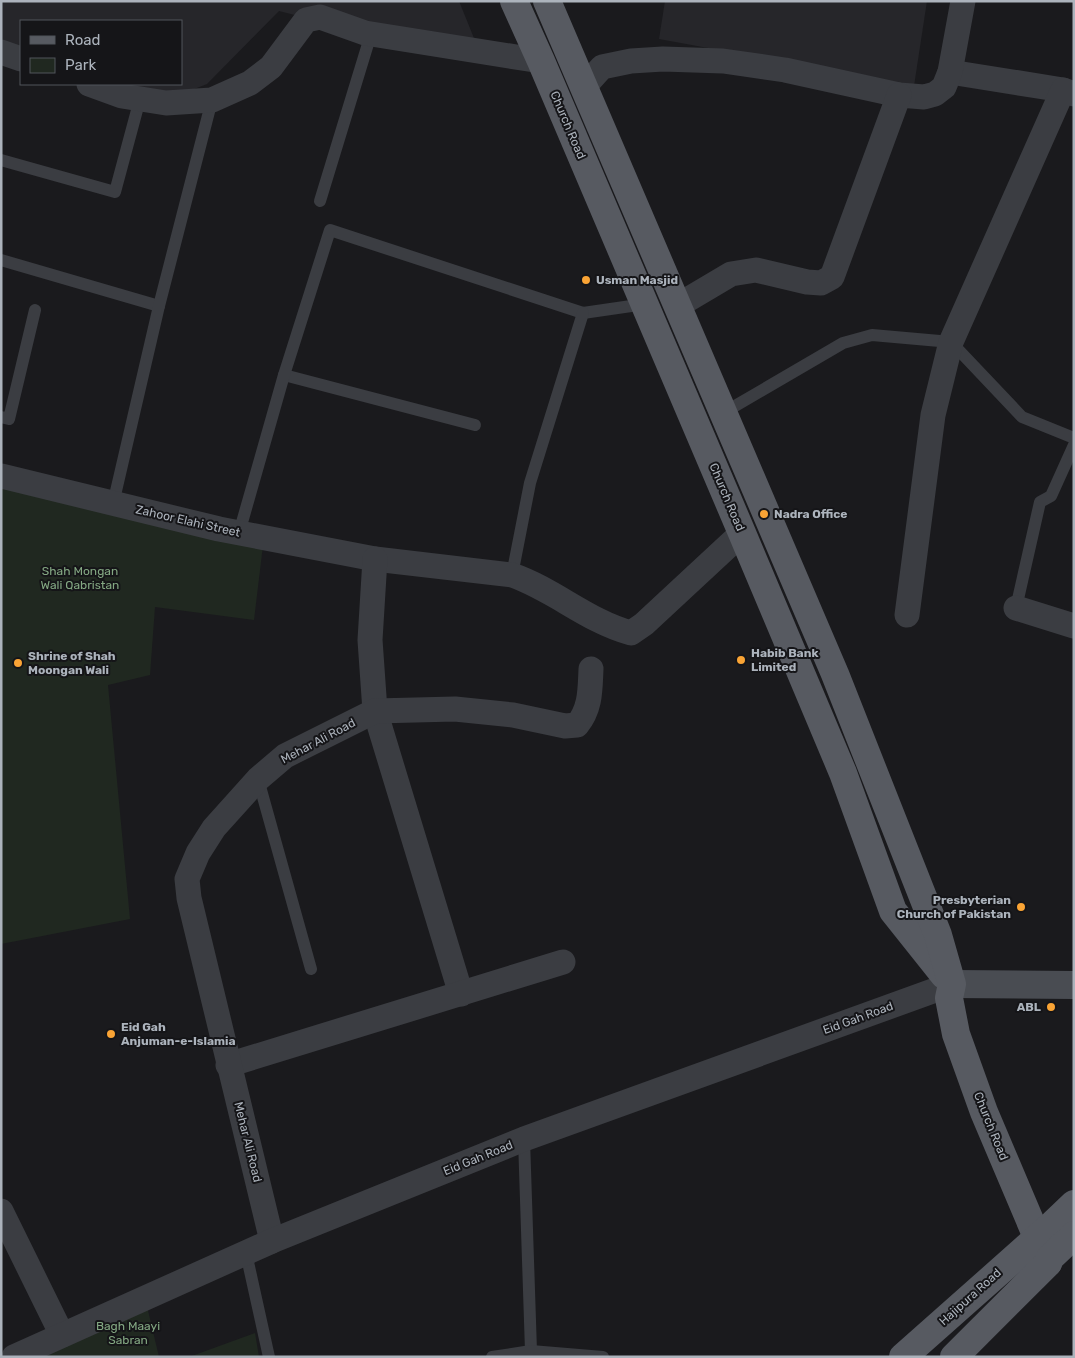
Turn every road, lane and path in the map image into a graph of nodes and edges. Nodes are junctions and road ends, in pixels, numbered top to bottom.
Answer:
1 (514, 1) edge
2 (547, 1) edge
3 (964, 1) edge
4 (371, 34) junction
5 (1, 52) edge
6 (20, 59) edge
7 (541, 61) junction
8 (950, 72) junction
9 (92, 85) edge
10 (584, 87) junction
11 (1068, 92) edge
12 (899, 95) junction
13 (140, 99) junction
14 (212, 100) junction
15 (1, 160) edge
16 (320, 201) dead end
17 (1, 260) edge
18 (645, 304) junction
19 (159, 306) junction
20 (677, 306) junction
21 (35, 310) dead end
22 (583, 313) junction
23 (951, 342) junction
24 (284, 375) junction
25 (723, 413) junction
26 (1, 417) edge
27 (475, 425) dead end
28 (1074, 438) edge
29 (1074, 445) edge
30 (1, 476) edge
31 (113, 504) junction
32 (240, 533) junction
33 (742, 533) junction
34 (375, 559) junction
35 (512, 575) junction
36 (1016, 608) joint
37 (907, 615) dead end
38 (1074, 626) edge
39 (591, 669) dead end
40 (375, 711) junction
41 (258, 779) junction
42 (563, 962) dead end
43 (311, 969) dead end
44 (952, 984) junction
45 (1074, 985) edge
46 (461, 994) junction
47 (228, 1065) junction
48 (524, 1140) junction
49 (1074, 1204) edge
50 (1, 1211) edge
51 (1074, 1235) edge
52 (1038, 1236) junction
53 (272, 1241) junction
54 (246, 1253) junction
55 (1048, 1264) junction
56 (62, 1335) junction
57 (531, 1351) junction
58 (507, 1355) edge
59 (14, 1357) edge
60 (268, 1357) edge
61 (492, 1357) edge
62 (603, 1357) edge
63 (903, 1357) edge
64 (954, 1357) edge

1 - 7 main road, Church Road
2 - 10 main road, Church Road
3 - 8 street
4 - 7 street
4 - 14 street
4 - 16 lane
5 - 6 street
7 - 18 main road, Church Road
8 - 11 street
8 - 12 street
9 - 13 street
10 - 12 street
10 - 20 main road, Church Road
11 - 23 street
12 - 20 street
13 - 14 street
13 - 15 lane
14 - 19 lane
17 - 19 lane
18 - 22 lane
18 - 33 main road, Church Road
19 - 31 lane
20 - 25 main road, Church Road
21 - 26 lane
22 - 24 lane
22 - 35 lane
23 - 25 lane
23 - 28 lane
23 - 37 street
24 - 27 lane
24 - 32 lane
25 - 44 main road, Church Road
29 - 36 lane
30 - 31 street, Zahoor Elahi Street
31 - 32 street, Zahoor Elahi Street
32 - 34 street, Zahoor Elahi Street
33 - 35 street, Zahoor Elahi Street
33 - 44 main road, Church Road
34 - 35 street, Zahoor Elahi Street
34 - 40 street
36 - 38 street
39 - 40 street, Mehar Ali Road
40 - 41 street, Mehar Ali Road
40 - 46 street
41 - 43 lane
41 - 47 street, Mehar Ali Road
42 - 46 street
44 - 45 main road
44 - 48 street, Eid Gah Road
44 - 52 main road, Church Road
46 - 47 street
47 - 53 street, Mehar Ali Road
48 - 53 street, Eid Gah Road
48 - 57 lane
49 - 52 main road, Hajipura Road
50 - 56 street
51 - 55 main road
52 - 55 main road, Church Road
52 - 63 main road, Hajipura Road
53 - 54 street, Eid Gah Road
54 - 56 street, Eid Gah Road
54 - 60 lane
55 - 64 main road
56 - 59 street, Eid Gah Road
57 - 58 lane
57 - 62 lane
58 - 61 lane

